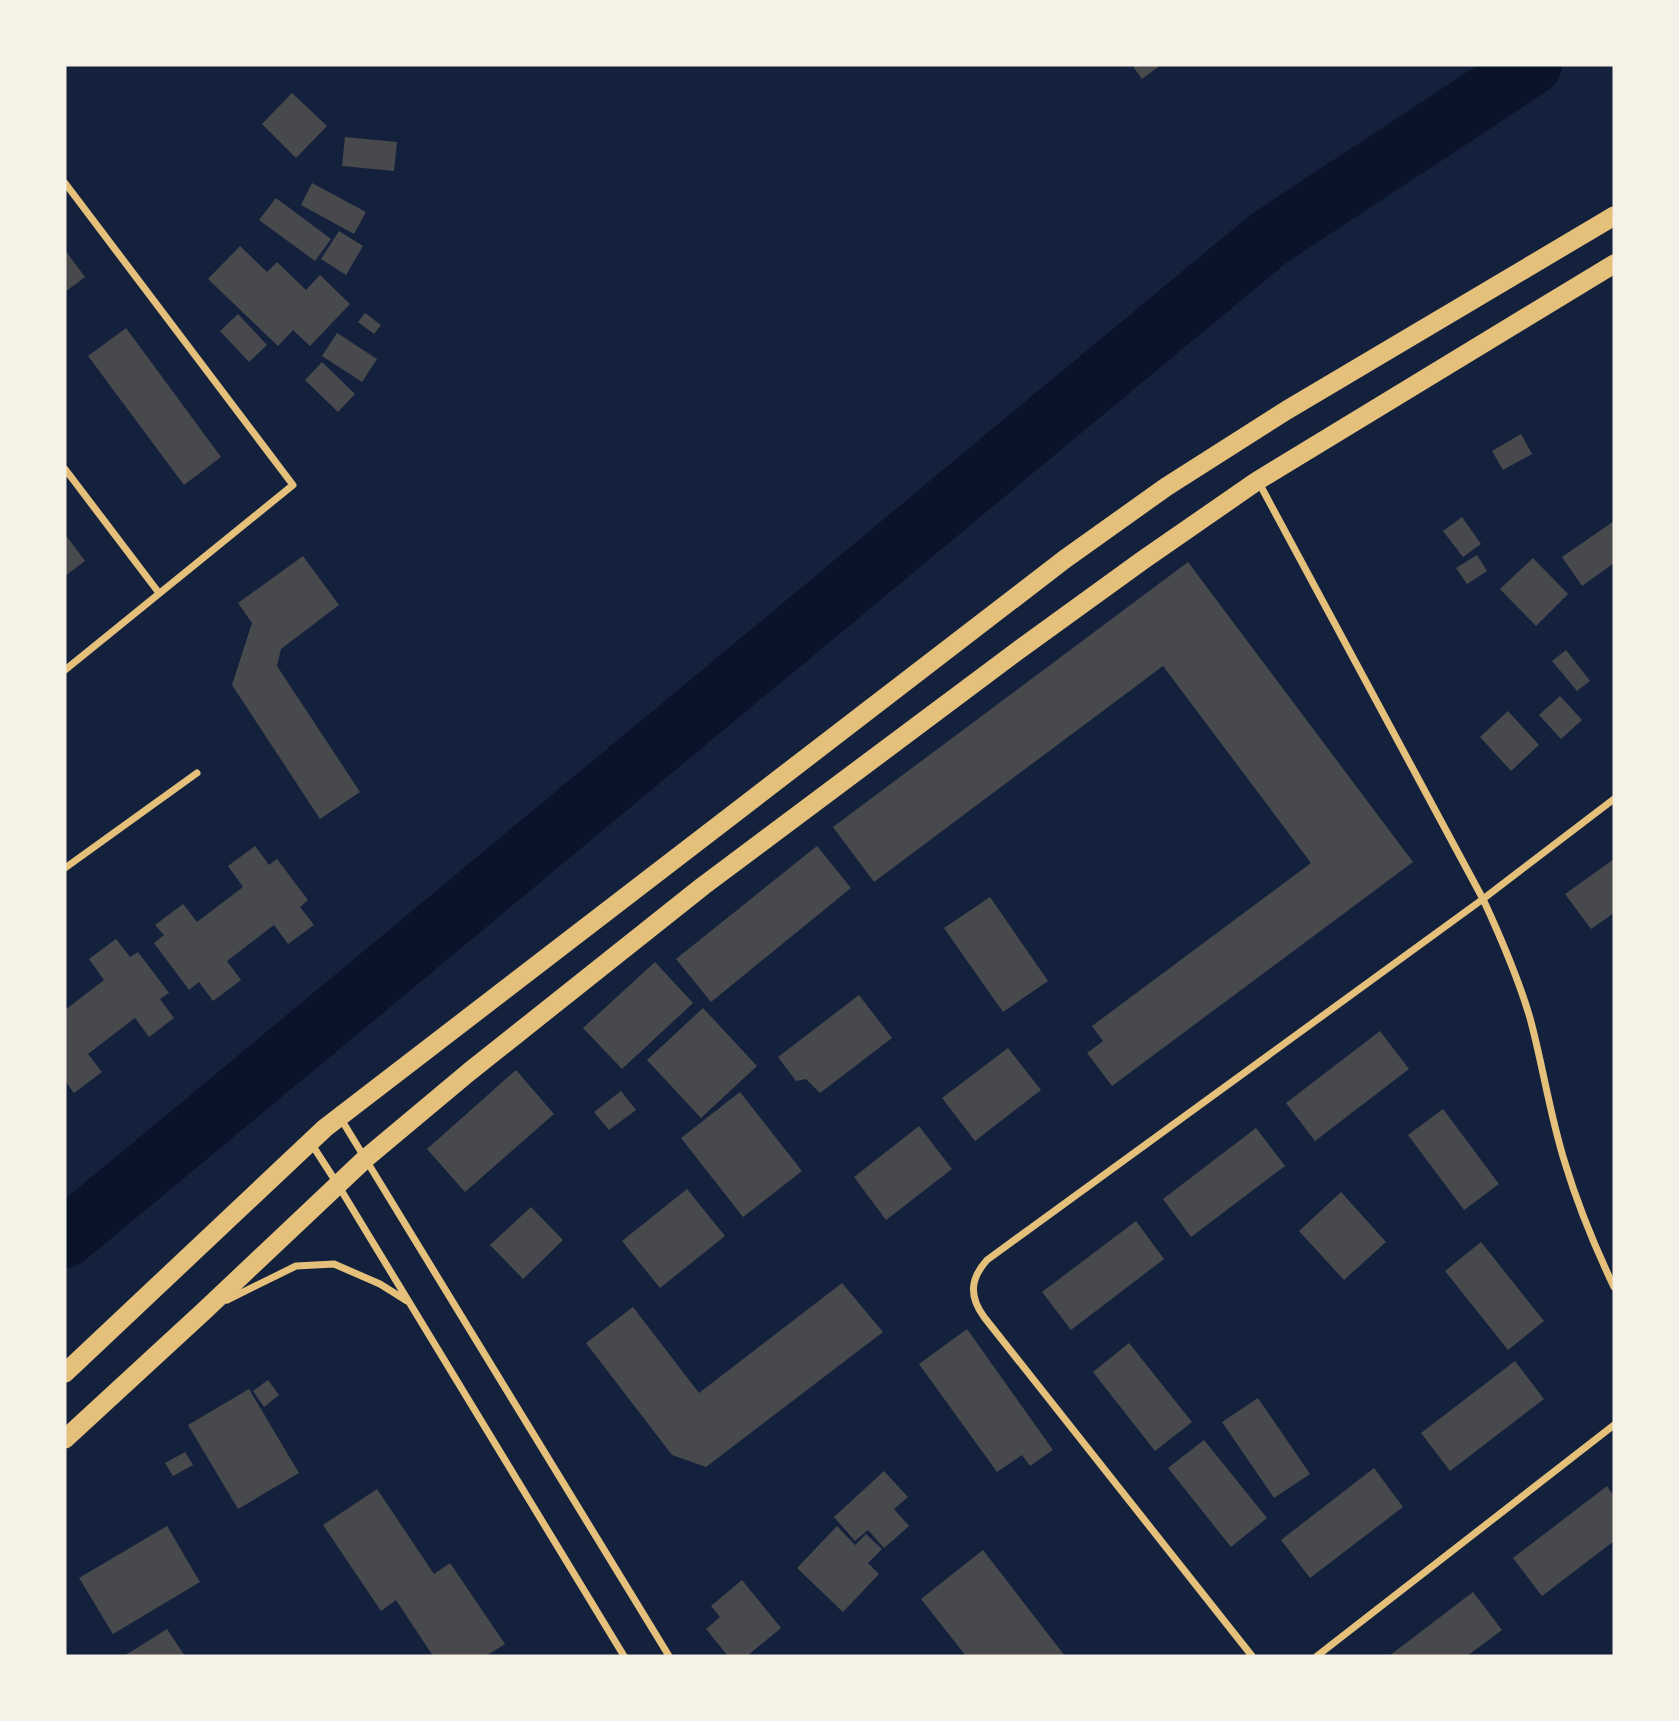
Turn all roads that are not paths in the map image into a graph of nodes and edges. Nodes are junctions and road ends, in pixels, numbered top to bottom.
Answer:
1 (65, 183) edge
2 (1614, 216) edge
3 (1614, 264) edge
4 (65, 469) edge
5 (1258, 481) junction
6 (159, 593) junction
7 (65, 670) edge
8 (197, 773) dead end
9 (1614, 799) edge
10 (65, 868) edge
11 (1483, 899) junction
12 (340, 1117) junction
13 (309, 1142) junction
14 (365, 1158) junction
15 (338, 1185) junction
16 (1614, 1286) edge
17 (410, 1303) junction
18 (204, 1311) junction
19 (65, 1373) edge
20 (1614, 1425) edge
21 (65, 1439) edge
22 (624, 1656) edge
23 (669, 1656) edge
24 (1252, 1656) edge
25 (1317, 1656) edge

1 - 6 street
2 - 12 highway
3 - 5 highway
4 - 6 street
5 - 11 street
5 - 14 highway
6 - 7 street
8 - 10 street
9 - 11 street
11 - 16 street
11 - 24 street
12 - 13 highway
12 - 14 street
13 - 15 street
13 - 19 highway
14 - 15 highway
14 - 23 street
15 - 17 street
15 - 18 highway
17 - 18 street
17 - 22 street
18 - 21 highway
20 - 25 street

